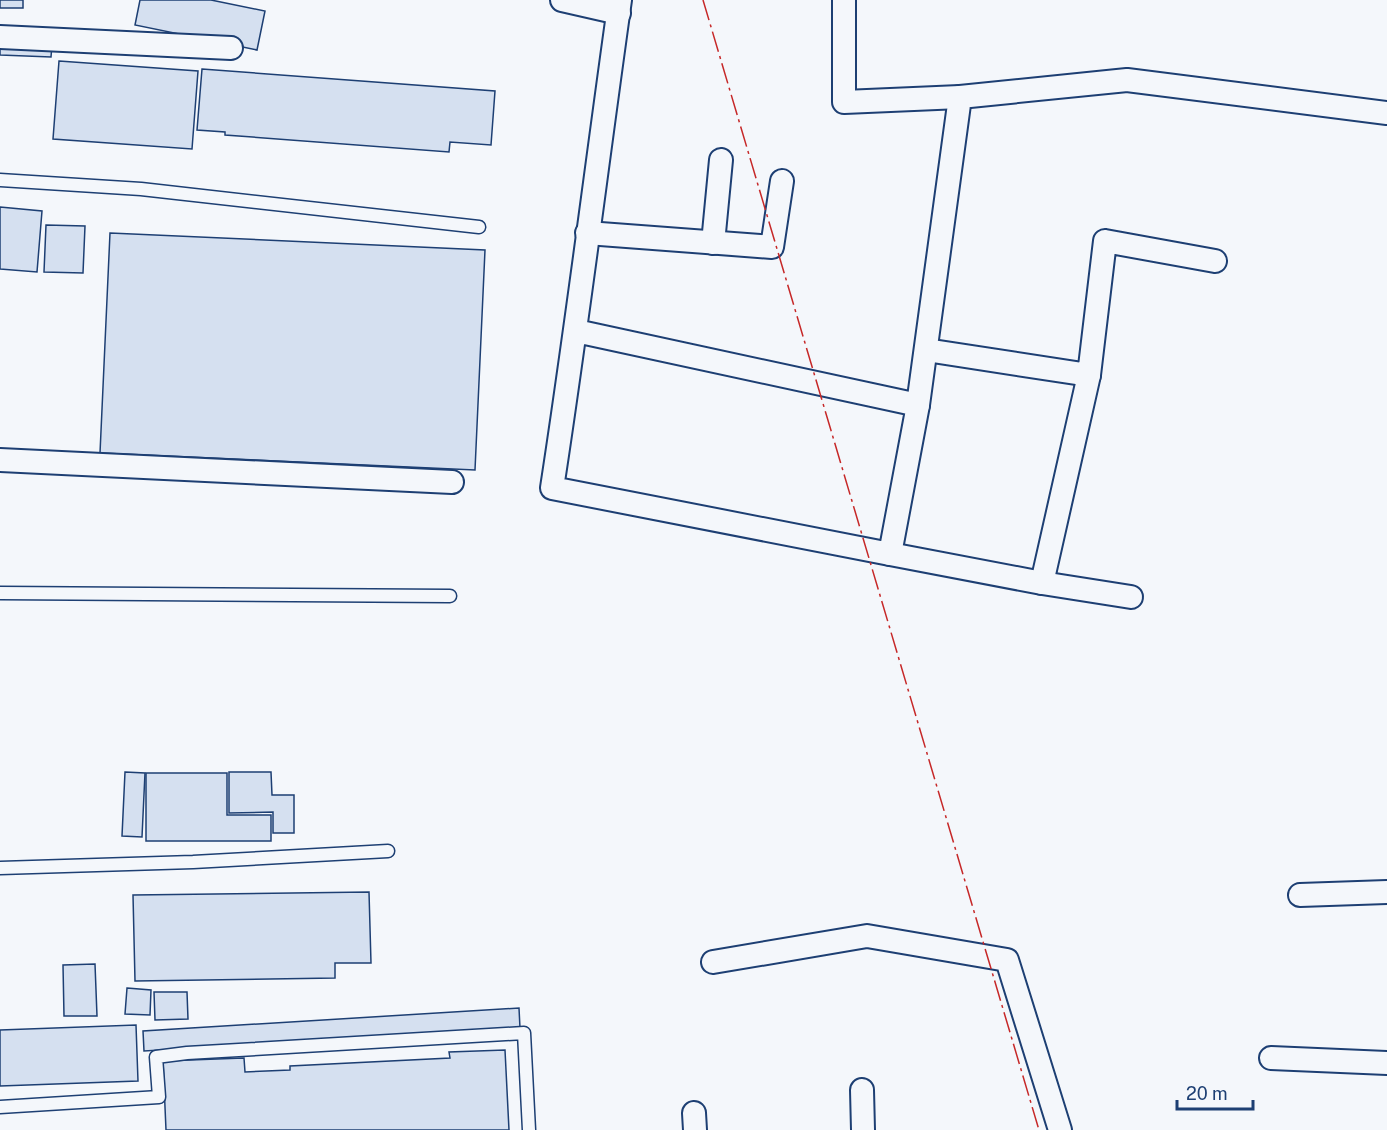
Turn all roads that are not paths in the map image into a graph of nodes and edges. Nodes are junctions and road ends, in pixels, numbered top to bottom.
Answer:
1 (562, 0) edge
2 (844, 0) edge
3 (619, 6) edge
4 (0, 37) edge
5 (231, 48) dead end
6 (960, 97) junction
7 (1387, 113) edge
8 (721, 160) dead end
9 (0, 180) edge
10 (782, 181) dead end
11 (479, 227) dead end
12 (587, 234) junction
13 (713, 243) junction
14 (1215, 261) dead end
15 (576, 331) junction
16 (926, 350) junction
17 (1089, 375) junction
18 (918, 405) junction
19 (0, 460) edge
20 (452, 482) dead end
21 (890, 554) junction
22 (1042, 583) junction
23 (0, 593) edge
24 (450, 596) dead end
25 (1131, 597) dead end
26 (388, 851) dead end
27 (0, 868) edge
28 (1387, 892) edge
29 (1300, 896) dead end
30 (713, 962) dead end
31 (1271, 1058) dead end
32 (1387, 1063) edge
33 (862, 1090) dead end
34 (0, 1107) edge
35 (529, 1130) edge
36 (863, 1130) edge
37 (1060, 1130) edge

1 - 3 street
2 - 6 street
3 - 12 street
4 - 5 street
6 - 7 street
6 - 16 street
8 - 13 street
9 - 11 lane
10 - 13 street
12 - 13 street
12 - 15 street
14 - 17 street
15 - 18 street
15 - 21 street
16 - 17 street
16 - 18 street
17 - 22 street
18 - 21 street
19 - 20 street
21 - 22 street
22 - 25 street
23 - 24 lane
26 - 27 lane
28 - 29 street
30 - 37 street
31 - 32 street
33 - 36 street
34 - 35 lane

